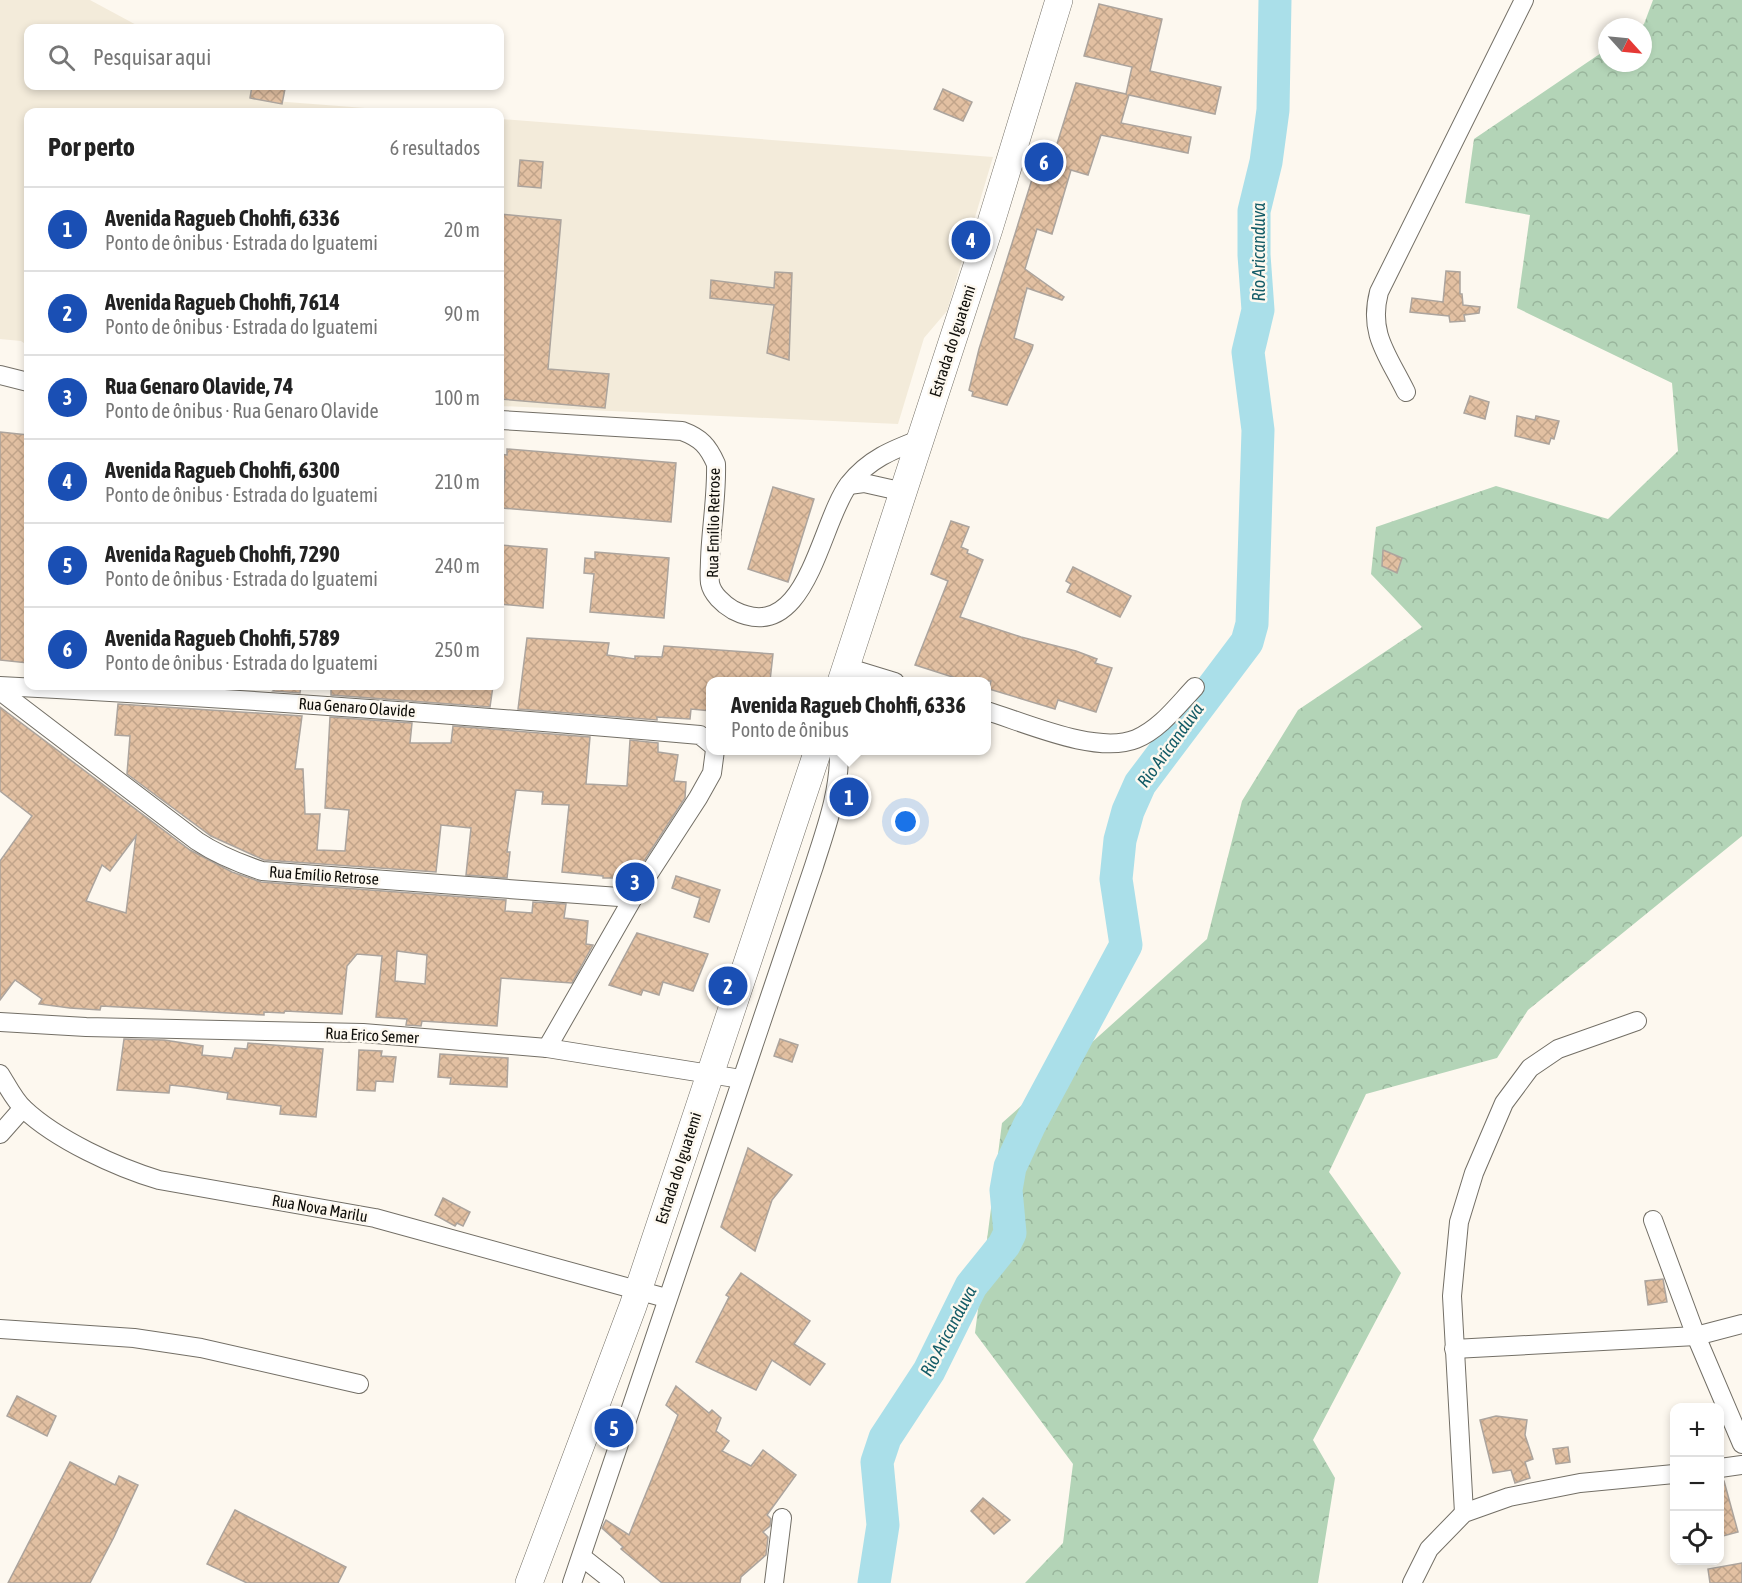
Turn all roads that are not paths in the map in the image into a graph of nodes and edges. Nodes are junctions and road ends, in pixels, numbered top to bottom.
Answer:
1 (1059, 0) edge
2 (1524, 0) edge
3 (0, 375) edge
4 (24, 381) edge
5 (1406, 392) dead end
6 (504, 420) edge
7 (921, 439) junction
8 (849, 485) junction
9 (904, 492) junction
10 (844, 674) edge
11 (866, 677) edge
12 (1195, 687) dead end
13 (0, 688) edge
14 (24, 689) edge
15 (46, 690) edge
16 (991, 712) edge
17 (706, 740) edge
18 (714, 755) edge
19 (816, 755) edge
20 (838, 755) edge
21 (633, 898) junction
22 (1637, 1021) dead end
23 (0, 1022) edge
24 (547, 1048) junction
25 (0, 1074) edge
26 (709, 1075) junction
27 (741, 1079) junction
28 (23, 1108) junction
29 (0, 1134) edge
30 (1653, 1220) dead end
31 (638, 1290) junction
32 (666, 1298) junction
33 (1742, 1324) edge
34 (0, 1329) edge
35 (1696, 1336) junction
36 (1454, 1349) junction
37 (359, 1384) dead end
38 (1742, 1444) edge
39 (1742, 1465) edge
40 (1724, 1467) edge
41 (1670, 1474) edge
42 (1464, 1513) junction
43 (782, 1518) dead end
44 (582, 1557) junction
45 (529, 1583) edge
46 (572, 1583) edge
47 (615, 1583) edge
48 (774, 1583) edge
49 (1412, 1583) edge

1 - 7 main road, Estrada do Iguatemi
2 - 5 street
3 - 4 street
6 - 8 street, Rua Emílio Retrose
7 - 8 street, Rua Emílio Retrose
7 - 9 main road, Estrada do Iguatemi
8 - 9 street
9 - 10 main road, Estrada do Iguatemi
10 - 11 street
12 - 16 street
13 - 14 street, Rua Genaro Olavide
13 - 21 street, Rua Emílio Retrose
15 - 17 street, Rua Genaro Olavide
18 - 21 street
19 - 26 main road, Estrada do Iguatemi
20 - 27 street
21 - 24 street
22 - 36 street
23 - 24 street, Rua Erico Semer
24 - 26 street, Rua Erico Semer
25 - 28 street, Rua Nova Marilu
26 - 27 street, Rua Erico Semer
26 - 31 main road, Estrada do Iguatemi
27 - 32 street
28 - 29 street
28 - 31 street, Rua Nova Marilu
30 - 35 street
31 - 32 street, Rua Nova Marilu
31 - 45 main road, Estrada do Iguatemi
32 - 44 street
33 - 35 street
34 - 37 street
35 - 36 street
35 - 38 street
36 - 42 street
39 - 40 street
41 - 42 street
42 - 49 street
43 - 48 street
44 - 46 street
44 - 47 street

